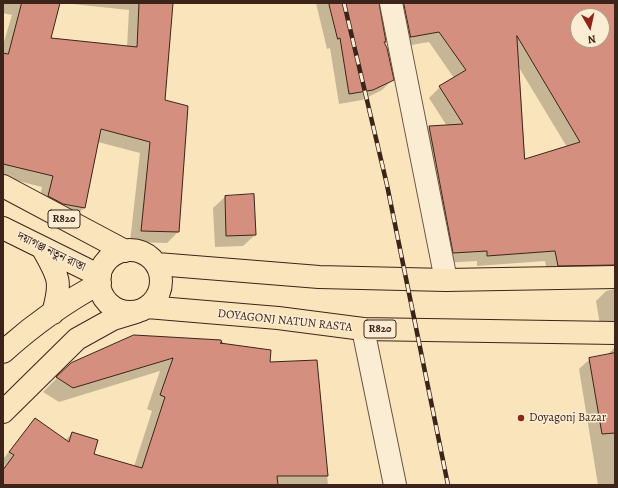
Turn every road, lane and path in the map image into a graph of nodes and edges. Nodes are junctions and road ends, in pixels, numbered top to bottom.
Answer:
1 (390, 3) edge
2 (3, 186) edge
3 (3, 228) edge
4 (44, 249) junction
5 (125, 251) junction
6 (157, 264) junction
7 (615, 277) edge
8 (100, 279) junction
9 (446, 280) junction
10 (141, 309) junction
11 (53, 313) junction
12 (363, 329) junction
13 (615, 334) edge
14 (3, 352) edge
15 (3, 412) edge
16 (394, 485) edge

1 - 9 street
2 - 5 main road, R820
3 - 4 main road, দয়াগঞ্জ নতুন রাস্তা
4 - 8 main road, দয়াগঞ্জ নতুন রাস্তা
4 - 11 main road
5 - 6 main road
5 - 8 main road
6 - 9 main road
6 - 10 main road
7 - 9 main road
8 - 10 main road
8 - 11 main road
10 - 12 main road, DOYAGONJ NATUN RASTA / R820
10 - 15 main road, DOYAGONJ NATUN RASTA
11 - 14 main road
12 - 13 main road, DOYAGONJ NATUN RASTA / R820
12 - 16 street

